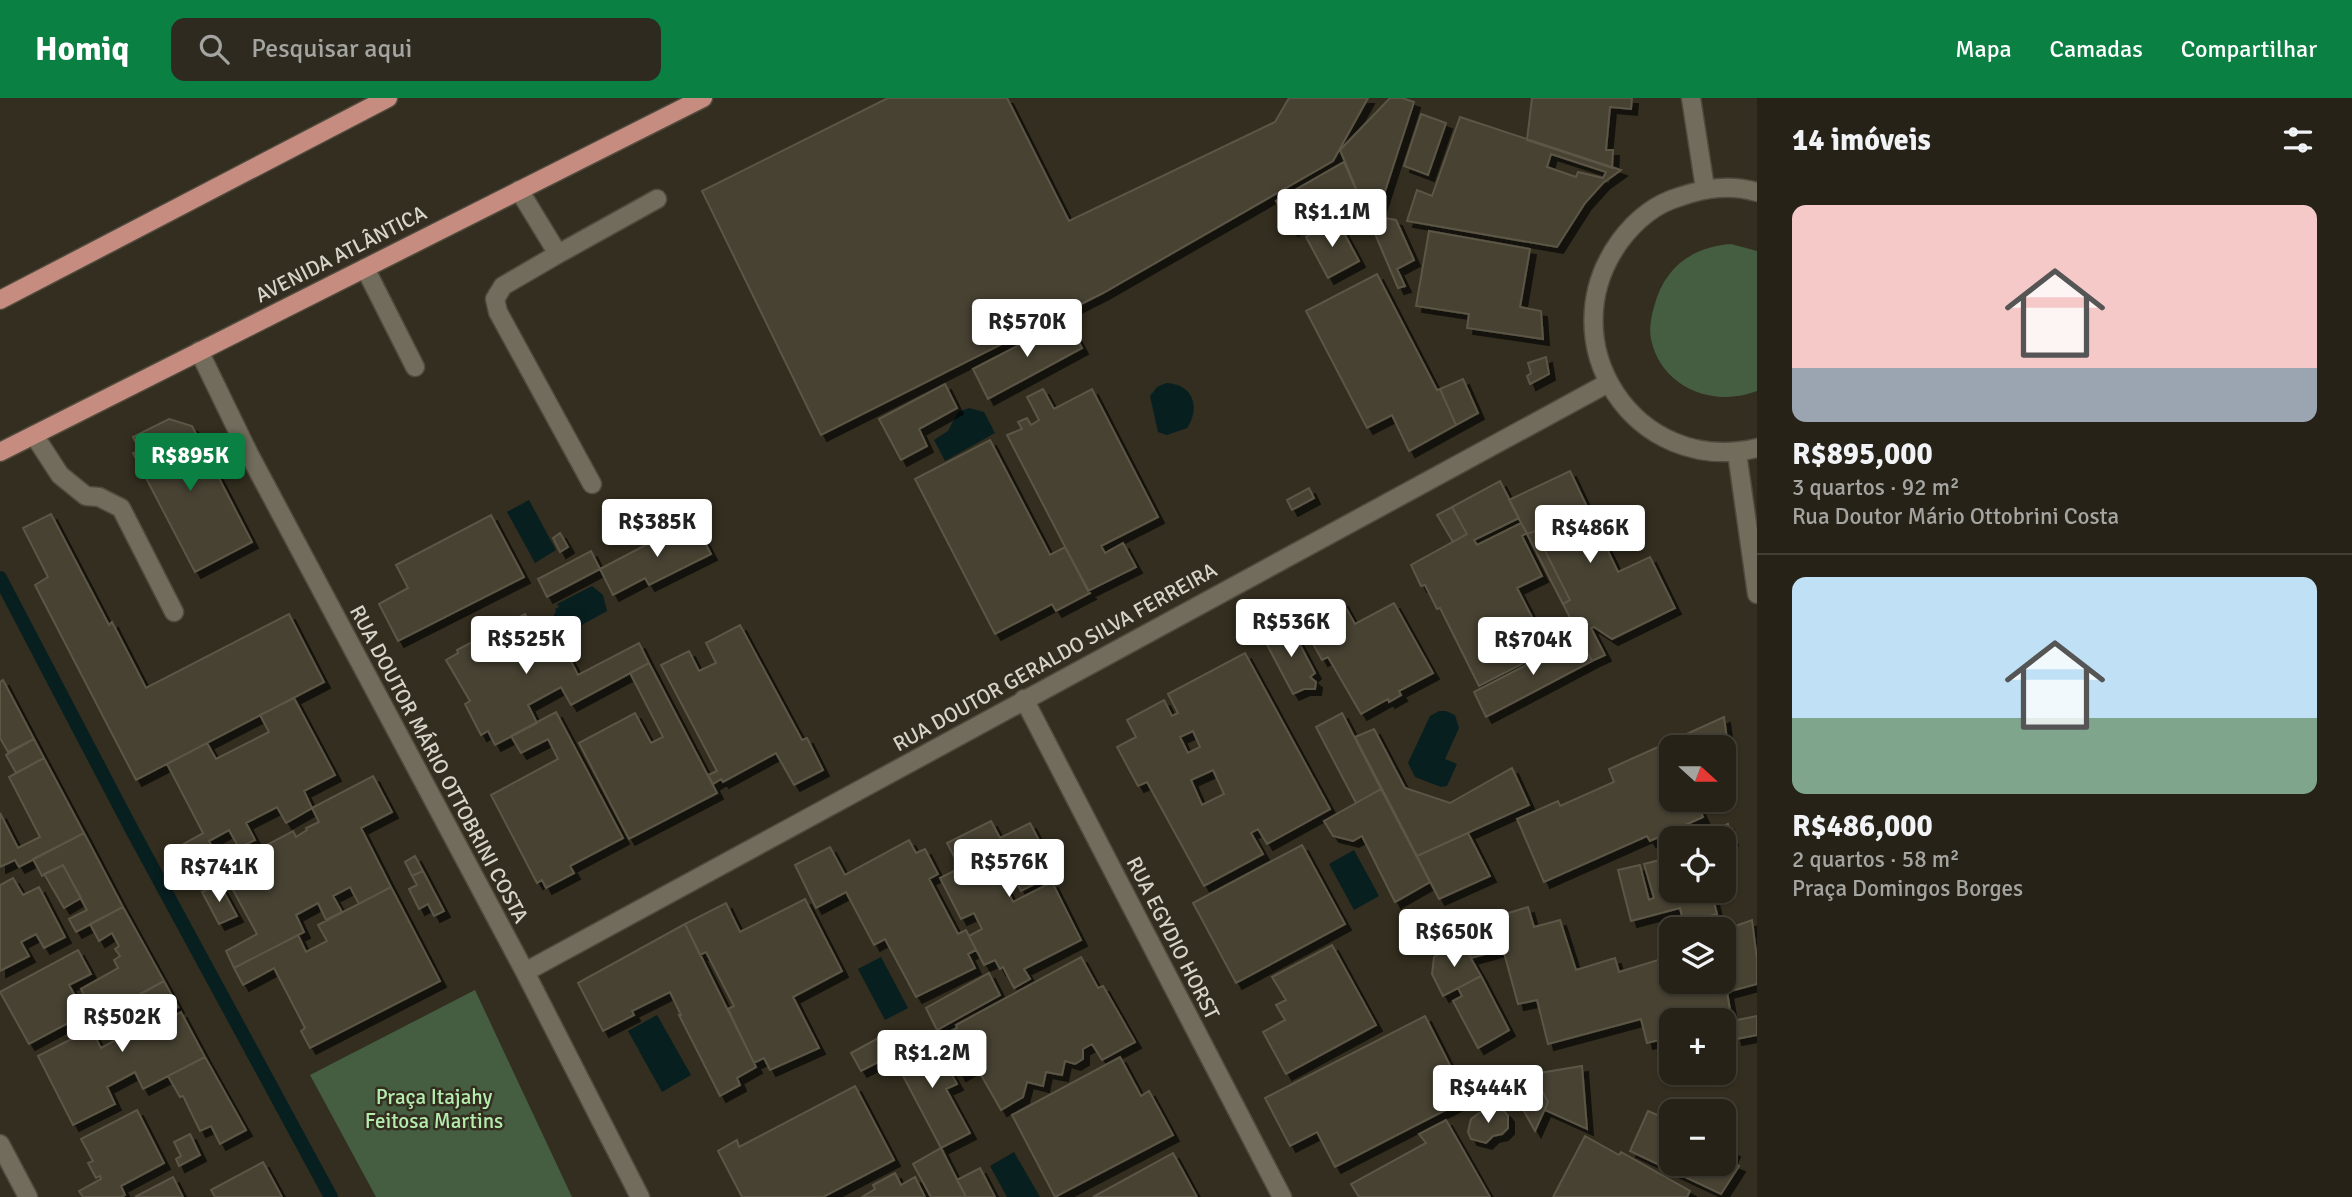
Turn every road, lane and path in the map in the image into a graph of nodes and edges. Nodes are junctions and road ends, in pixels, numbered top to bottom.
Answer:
1 (388, 98) edge
2 (704, 98) edge
3 (1691, 98) edge
4 (1705, 188) junction
5 (520, 190) junction
6 (1757, 192) edge
7 (657, 199) dead end
8 (558, 254) junction
9 (365, 268) junction
10 (0, 300) edge
11 (199, 351) junction
12 (415, 367) dead end
13 (1608, 383) junction
14 (34, 435) junction
15 (1757, 448) edge
16 (0, 452) edge
17 (1737, 453) junction
18 (592, 484) dead end
19 (1757, 594) edge
20 (174, 612) dead end
21 (1024, 699) junction
22 (525, 972) junction
23 (0, 1144) edge
24 (29, 1197) edge
25 (640, 1197) edge
26 (1282, 1197) edge

1 - 10 main road
2 - 5 main road, AVENIDA ATLÂNTICA
3 - 4 street
4 - 6 street
4 - 13 street
5 - 8 street
5 - 9 main road, AVENIDA ATLÂNTICA
7 - 8 street
8 - 18 street
9 - 11 main road, AVENIDA ATLÂNTICA
9 - 12 street
11 - 14 main road, AVENIDA ATLÂNTICA
11 - 22 street, RUA DOUTOR MÁRIO OTTOBRINI COSTA
13 - 17 street
13 - 21 street, RUA DOUTOR GERALDO SILVA FERREIRA
14 - 16 main road, AVENIDA ATLÂNTICA
14 - 20 street
15 - 17 street
17 - 19 street
21 - 22 street, RUA DOUTOR GERALDO SILVA FERREIRA
21 - 26 street, RUA EGYDIO HORST
22 - 25 street, RUA DOUTOR MÁRIO OTTOBRINI COSTA
23 - 24 street

